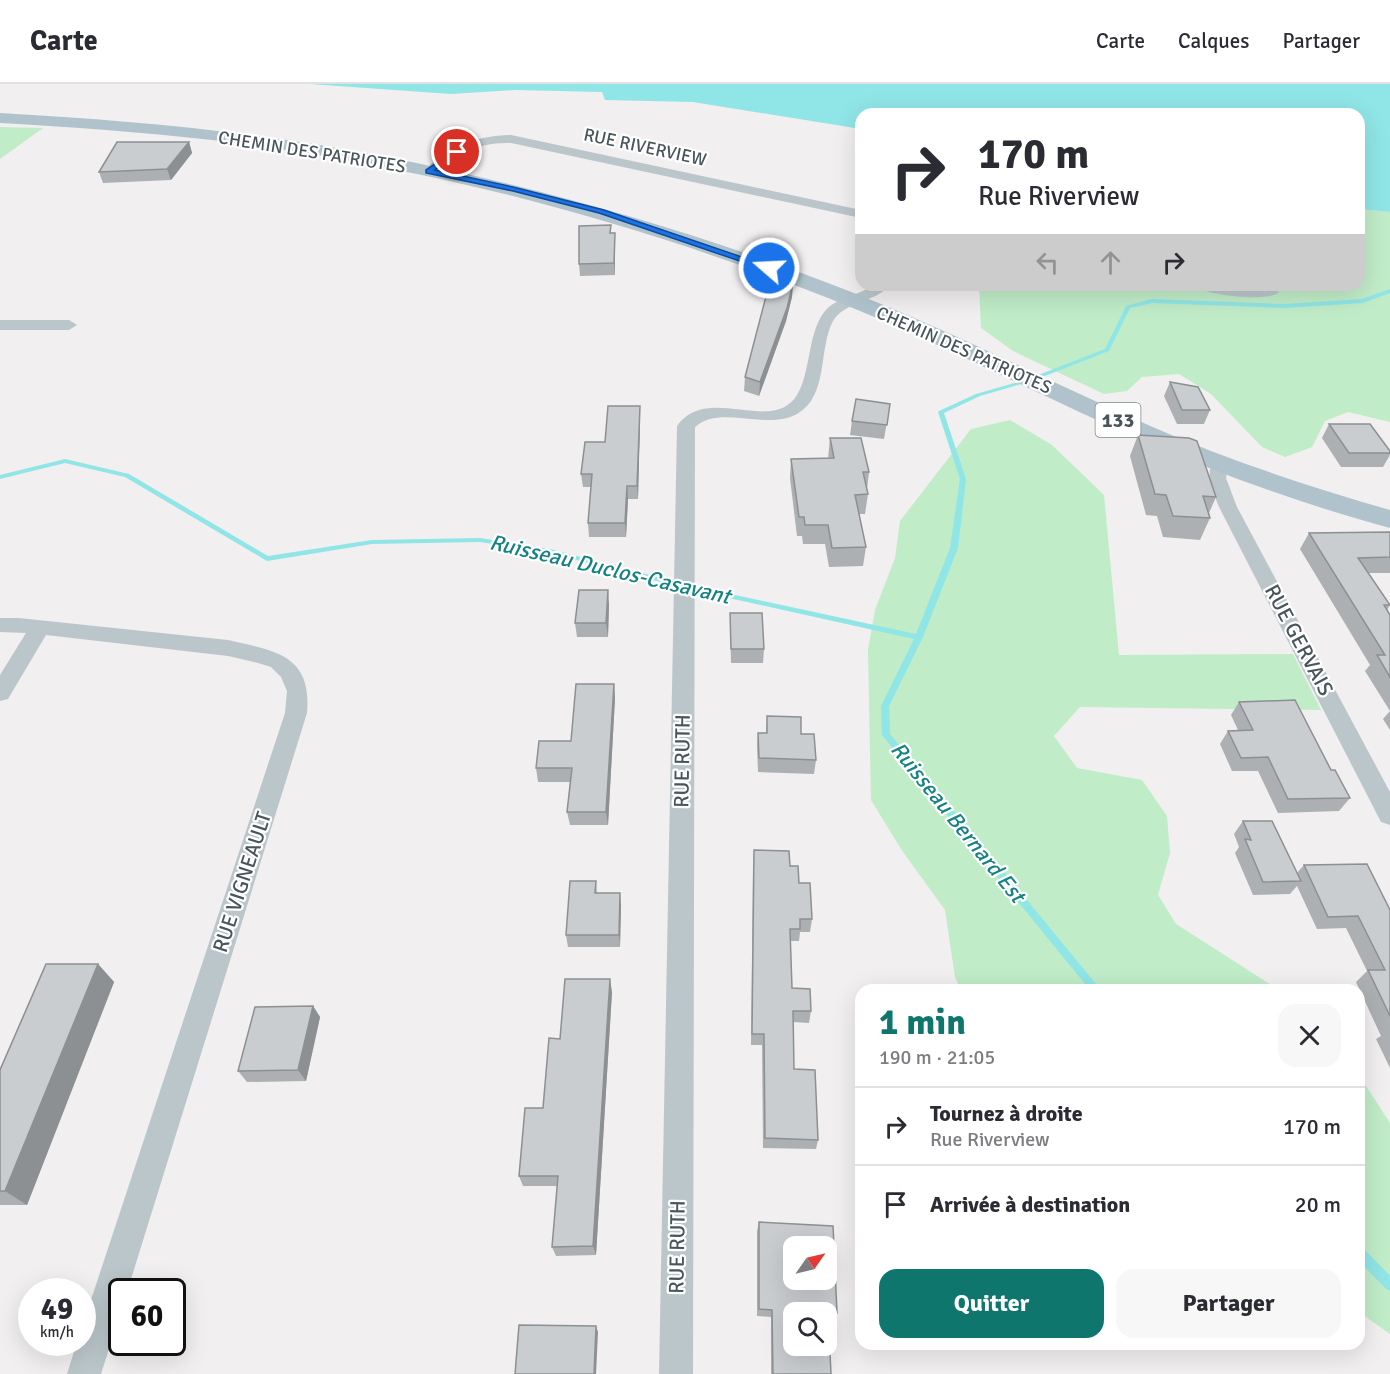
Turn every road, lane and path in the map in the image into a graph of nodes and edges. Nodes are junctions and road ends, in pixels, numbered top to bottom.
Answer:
1 (0, 118) edge
2 (429, 171) junction
3 (855, 213) edge
4 (875, 291) edge
5 (1233, 291) edge
6 (1272, 292) dead end
7 (855, 301) junction
8 (0, 325) edge
9 (69, 325) dead end
10 (1220, 463) junction
11 (1390, 519) edge
12 (0, 625) edge
13 (40, 628) junction
14 (0, 693) edge
15 (1390, 814) edge
16 (84, 1374) edge
17 (676, 1374) edge

1 - 2 main road, CHEMIN DES PATRIOTES / 133
2 - 3 street, RUE RIVERVIEW
2 - 7 main road, CHEMIN DES PATRIOTES / 133
4 - 7 street, RUE RUTH
5 - 6 street
7 - 10 main road, CHEMIN DES PATRIOTES / 133
7 - 17 street, RUE RUTH
8 - 9 street
10 - 11 main road, CHEMIN DES PATRIOTES / 133
10 - 15 street, RUE GERVAIS
12 - 13 street, RUE VIGNEAULT
13 - 14 street
13 - 16 street, RUE VIGNEAULT

